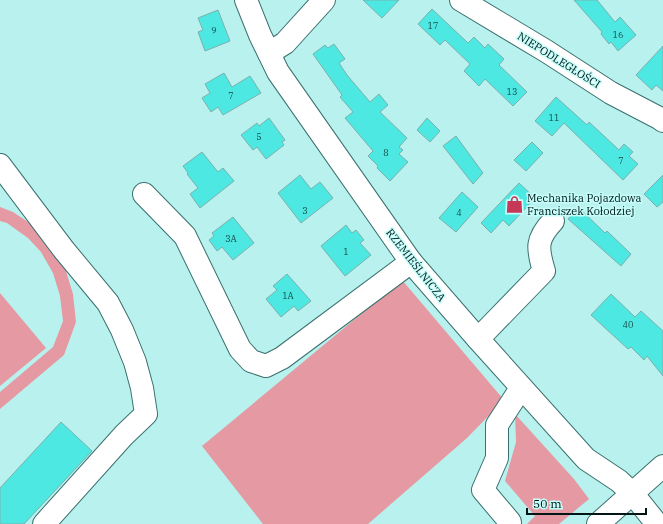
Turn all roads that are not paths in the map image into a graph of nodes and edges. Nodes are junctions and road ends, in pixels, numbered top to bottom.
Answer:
1 (246, 0) edge
2 (324, 0) edge
3 (461, 0) edge
4 (269, 53) junction
5 (662, 118) edge
6 (0, 165) edge
7 (144, 194) dead end
8 (553, 222) dead end
9 (411, 262) junction
10 (478, 339) junction
11 (521, 388) junction
12 (663, 466) edge
13 (633, 494) junction
14 (48, 523) edge
15 (508, 524) edge
16 (598, 524) edge
17 (656, 524) edge

1 - 4 street, RZEMIEŚLNICZA
2 - 4 street
3 - 5 street, NIEPODLEGŁOŚCI
4 - 9 street, RZEMIEŚLNICZA
6 - 14 street
7 - 9 street
8 - 10 street
9 - 10 street, RZEMIEŚLNICZA
10 - 11 street, RZEMIEŚLNICZA
11 - 13 street, RZEMIEŚLNICZA
11 - 15 street
12 - 13 street
13 - 16 street
13 - 17 street, RZEMIEŚLNICZA

